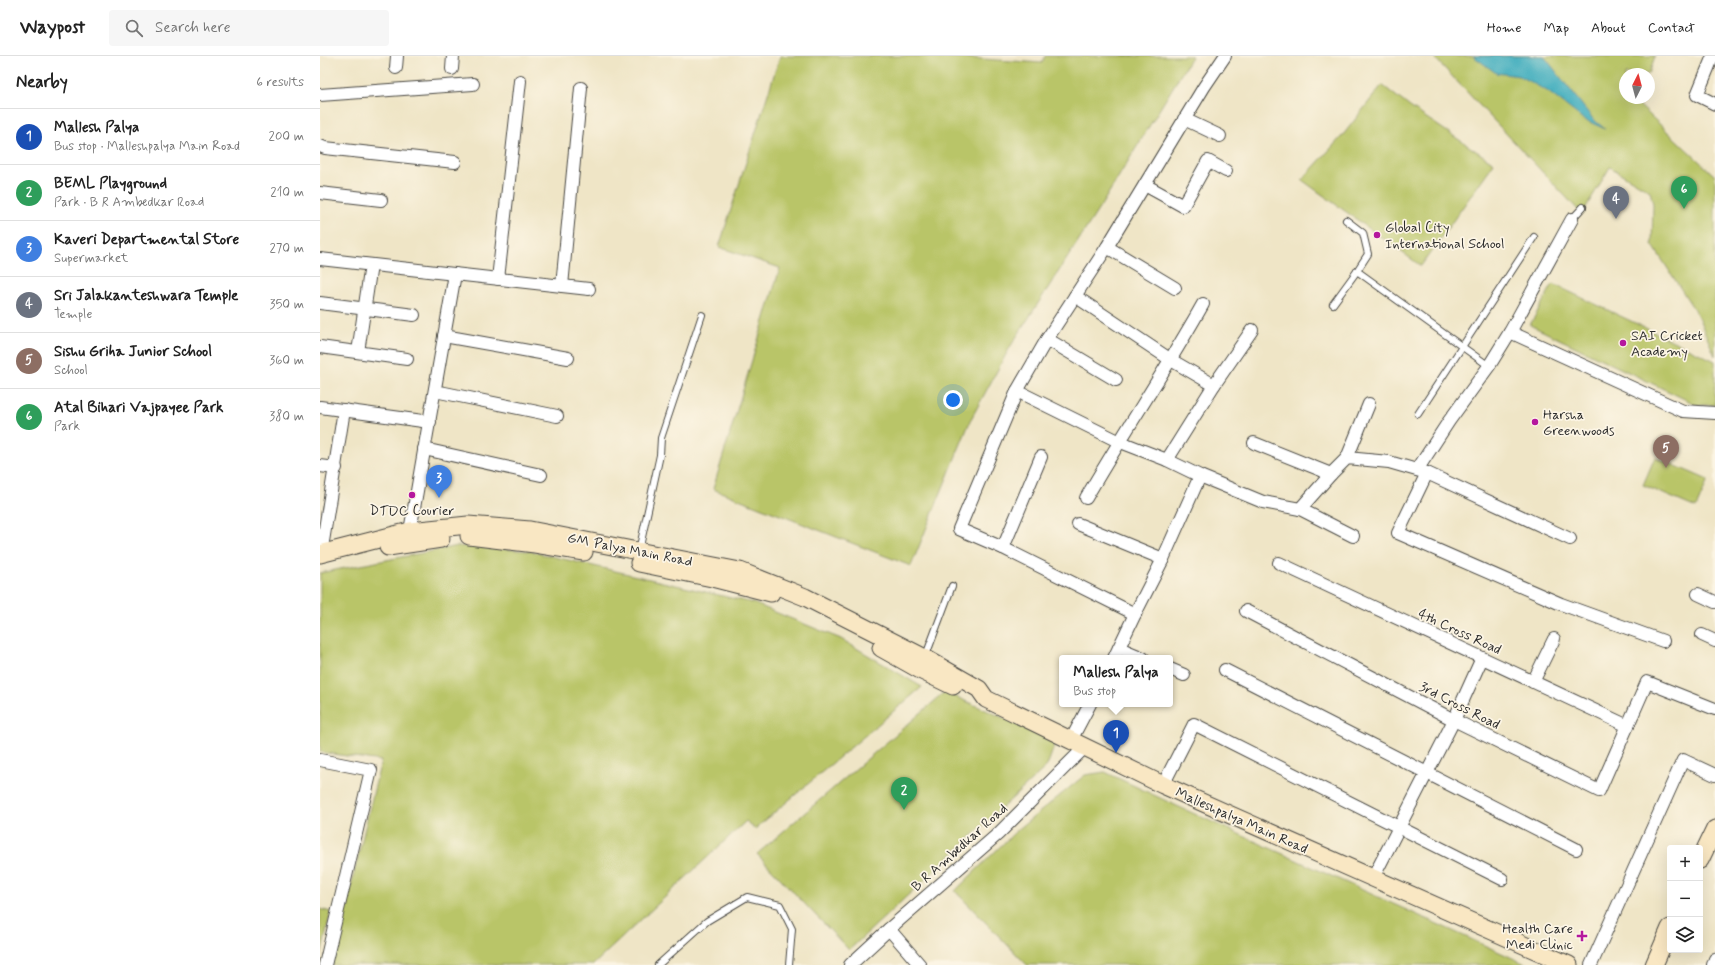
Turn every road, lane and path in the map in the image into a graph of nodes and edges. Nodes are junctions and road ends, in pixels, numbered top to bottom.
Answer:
1 (453, 56) edge
2 (1225, 56) edge
3 (1713, 56) edge
4 (452, 69) dead end
5 (1715, 70) edge
6 (520, 82) dead end
7 (473, 84) dead end
8 (581, 88) dead end
9 (320, 95) edge
10 (1703, 98) junction
11 (1715, 104) edge
12 (1184, 119) junction
13 (1220, 136) dead end
14 (320, 146) edge
15 (456, 162) dead end
16 (1226, 172) dead end
17 (1144, 185) junction
18 (320, 193) edge
19 (380, 200) dead end
20 (1583, 207) dead end
21 (1572, 219) joint
22 (1346, 220) dead end
23 (1534, 237) dead end
24 (1107, 247) junction
25 (320, 259) edge
26 (371, 265) junction
27 (1357, 271) junction
28 (455, 274) junction
29 (498, 279) junction
30 (562, 286) junction
31 (1174, 288) dead end
32 (589, 289) dead end
33 (1075, 296) junction
34 (320, 303) edge
35 (1203, 304) dead end
36 (1333, 304) dead end
37 (364, 309) junction
38 (414, 315) dead end
39 (702, 315) dead end
40 (1252, 330) dead end
41 (1510, 332) junction
42 (444, 336) junction
43 (1046, 339) junction
44 (320, 347) edge
45 (1462, 347) junction
46 (358, 352) junction
47 (568, 358) dead end
48 (408, 359) dead end
49 (1171, 360) junction
50 (1489, 366) junction
51 (1116, 380) dead end
52 (1214, 385) junction
53 (1017, 391) junction
54 (435, 392) junction
55 (1369, 404) dead end
56 (320, 407) edge
57 (344, 410) junction
58 (1715, 413) edge
59 (1418, 414) dead end
60 (557, 416) dead end
61 (430, 422) junction
62 (1118, 441) junction
63 (1254, 443) dead end
64 (424, 449) junction
65 (1041, 457) dead end
66 (1347, 458) junction
67 (1167, 460) junction
68 (320, 466) edge
69 (336, 468) junction
70 (1422, 471) junction
71 (1331, 474) junction
72 (541, 475) dead end
73 (1200, 476) junction
74 (1086, 498) dead end
75 (1300, 509) junction
76 (1078, 524) dead end
77 (410, 531) junction
78 (1353, 536) dead end
79 (1570, 539) dead end
80 (1003, 548) junction
81 (320, 556) edge
82 (637, 556) junction
83 (1163, 559) junction
84 (1280, 563) dead end
85 (952, 586) dead end
86 (1698, 594) dead end
87 (1715, 602) edge
88 (1246, 611) dead end
89 (1135, 614) junction
90 (1702, 635) dead end
91 (1554, 639) dead end
92 (1663, 641) dead end
93 (1715, 641) edge
94 (1116, 653) edge
95 (1127, 655) edge
96 (925, 658) junction
97 (1482, 658) junction
98 (1173, 670) edge
99 (1225, 670) dead end
100 (1184, 675) dead end
101 (1534, 682) junction
102 (986, 699) junction
103 (1089, 707) edge
104 (1715, 709) edge
105 (1454, 720) junction
106 (1628, 726) junction
107 (1078, 744) junction
108 (320, 760) edge
109 (1427, 773) junction
110 (1715, 775) edge
111 (1163, 785) junction
112 (1399, 827) junction
113 (1715, 829) edge
114 (1576, 849) dead end
115 (1703, 854) edge
116 (1373, 878) junction
117 (1502, 879) dead end
118 (889, 929) junction
119 (1667, 935) edge
120 (1715, 960) edge
121 (325, 965) edge
122 (658, 965) edge
123 (789, 965) edge
124 (850, 965) edge
125 (920, 965) edge
126 (1569, 965) edge
127 (1591, 965) edge
128 (1654, 965) edge
129 (1713, 965) edge

1 - 4 street
2 - 12 street
3 - 10 street
5 - 10 street
6 - 29 street
7 - 9 street
8 - 30 street
10 - 11 street
12 - 13 street
12 - 17 street
14 - 15 street
16 - 17 street
17 - 24 street
18 - 19 street
20 - 21 lane
21 - 41 street
22 - 27 lane
23 - 45 lane
24 - 31 street
24 - 33 street
25 - 26 street
26 - 28 street
26 - 37 street
27 - 36 lane
27 - 45 lane
28 - 29 street
28 - 42 street
29 - 30 street
30 - 32 street
33 - 43 street
33 - 49 street
34 - 37 street
35 - 49 street
37 - 38 street
37 - 46 street
39 - 82 lane
40 - 52 street
41 - 50 street
41 - 58 street
42 - 47 street
42 - 54 street
43 - 51 street
43 - 53 street
44 - 46 street
45 - 50 lane
45 - 59 lane
46 - 48 street
49 - 52 street
49 - 62 street
50 - 70 street
52 - 67 street
53 - 62 street
53 - 80 street
54 - 60 street
54 - 61 street
55 - 66 street
56 - 57 street
57 - 61 street
57 - 69 street
61 - 64 street
62 - 67 street
62 - 74 street
63 - 71 street
64 - 72 street
64 - 77 street
65 - 80 street
66 - 70 street
66 - 71 street
67 - 73 street
68 - 69 street
69 - 81 street
70 - 79 street
70 - 92 street
71 - 75 street
73 - 75 street
73 - 83 street
75 - 78 street
76 - 83 street
77 - 81 main road, GM Palya Main Road
77 - 82 main road, GM Palya Main Road
80 - 89 street
81 - 82 main road
82 - 96 main road, GM Palya Main Road
82 - 102 main road
83 - 89 street
84 - 97 street, 4th Cross Road
85 - 96 lane
86 - 87 street
88 - 105 street, 3rd Cross Road
89 - 94 street
90 - 93 street
91 - 101 street
94 - 95 street
96 - 102 main road, Malleshpalya Main Road
97 - 101 street, 4th Cross Road
97 - 105 street
98 - 100 street
99 - 109 street
101 - 106 street, 4th Cross Road
102 - 107 main road, Malleshpalya Main Road
103 - 107 street, B R Ambedkar Road
104 - 106 street
105 - 106 street, 3rd Cross Road
105 - 109 street
107 - 111 main road, Malleshpalya Main Road
107 - 118 street, B R Ambedkar Road
108 - 121 street
109 - 112 street
109 - 114 street
110 - 127 street
111 - 112 street
111 - 116 main road, Malleshpalya Main Road
112 - 116 street
112 - 117 street
113 - 115 main road
116 - 126 main road, Malleshpalya Main Road
118 - 124 street, B R Ambedkar Road
118 - 125 street
119 - 128 main road
120 - 129 street
122 - 123 lane

